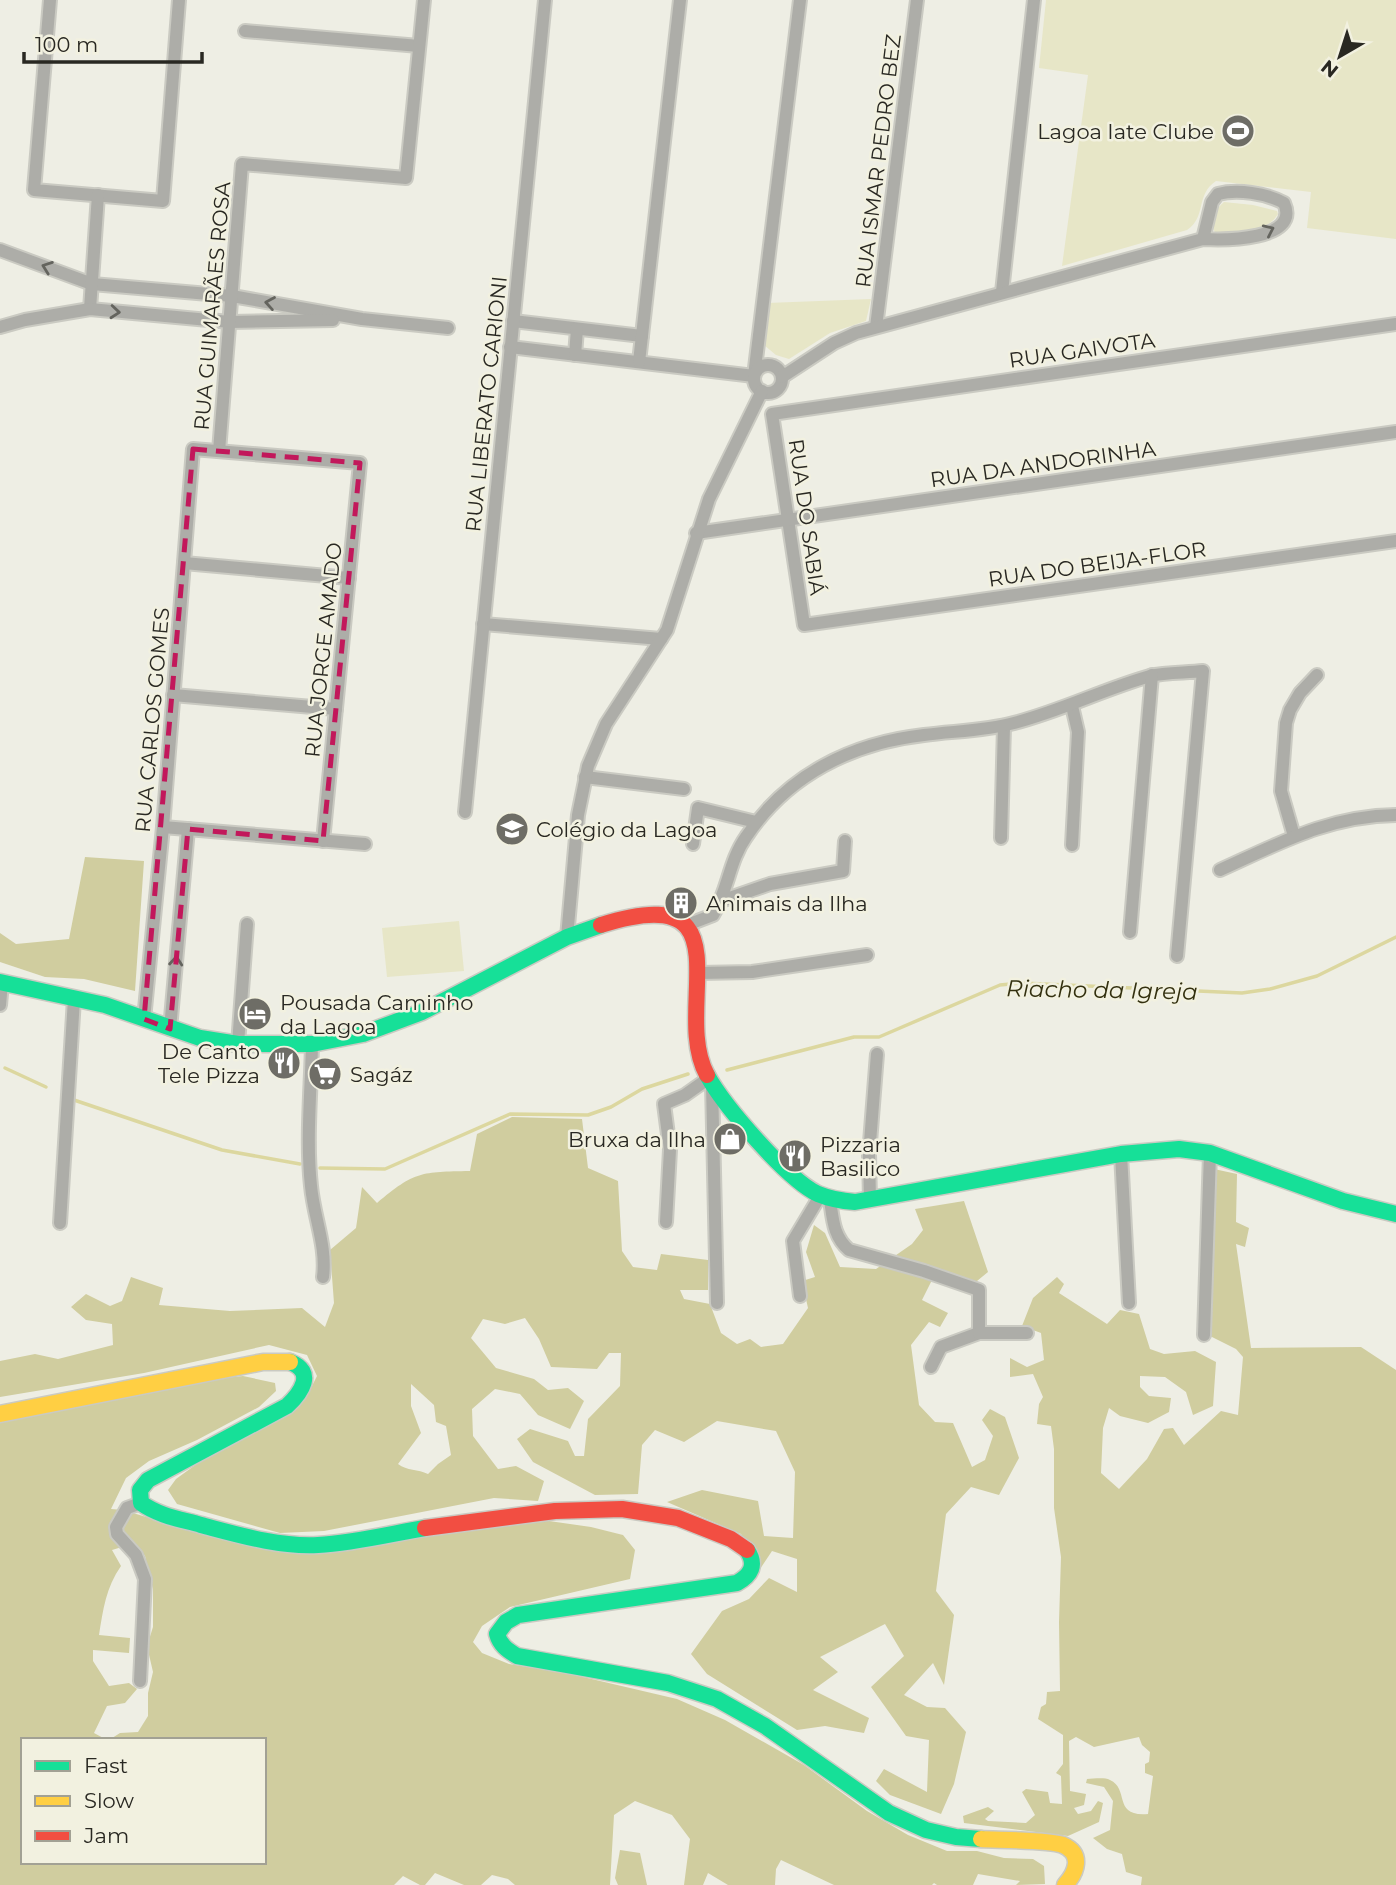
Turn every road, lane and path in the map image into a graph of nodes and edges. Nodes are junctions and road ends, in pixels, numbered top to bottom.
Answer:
1 (50, 0) edge
2 (179, 0) edge
3 (424, 0) edge
4 (545, 0) edge
5 (680, 0) edge
6 (800, 0) edge
7 (917, 0) edge
8 (1034, 0) edge
9 (245, 31) dead end
10 (419, 46) junction
11 (98, 195) junction
12 (1203, 239) junction
13 (0, 250) edge
14 (92, 284) junction
15 (1002, 292) junction
16 (232, 296) junction
17 (90, 309) junction
18 (362, 319) junction
19 (513, 321) junction
20 (230, 322) junction
21 (1396, 324) edge
22 (0, 327) edge
23 (876, 327) junction
24 (448, 328) dead end
25 (577, 328) junction
26 (642, 336) junction
27 (510, 347) junction
28 (575, 355) junction
29 (639, 362) junction
30 (754, 376) junction
31 (782, 377) junction
32 (762, 391) junction
33 (772, 414) joint
34 (1396, 432) edge
35 (219, 451) junction
36 (788, 520) junction
37 (696, 533) junction
38 (1396, 541) edge
39 (184, 563) junction
40 (349, 578) junction
41 (483, 624) junction
42 (804, 625) joint
43 (661, 639) junction
44 (1317, 674) dead end
45 (1152, 676) junction
46 (173, 695) junction
47 (1072, 706) junction
48 (336, 709) junction
49 (1004, 726) junction
50 (585, 777) junction
51 (684, 789) dead end
52 (465, 812) dead end
53 (1396, 815) edge
54 (756, 822) junction
55 (163, 827) junction
56 (188, 829) junction
57 (1294, 836) junction
58 (1001, 838) dead end
59 (323, 841) junction
60 (845, 841) dead end
61 (365, 844) dead end
62 (693, 844) dead end
63 (1072, 845) dead end
64 (1220, 870) dead end
65 (721, 901) junction
66 (247, 924) dead end
67 (687, 925) junction
68 (1130, 932) dead end
69 (567, 937) junction
70 (867, 956) dead end
71 (1177, 956) dead end
72 (699, 972) junction
73 (1, 982) edge
74 (74, 999) junction
75 (0, 1005) edge
76 (144, 1019) junction
77 (170, 1029) junction
78 (238, 1044) junction
79 (312, 1045) junction
80 (877, 1054) dead end
81 (711, 1081) junction
82 (1210, 1153) junction
83 (1121, 1154) junction
84 (825, 1198) junction
85 (870, 1200) junction
86 (1396, 1214) edge
87 (666, 1222) dead end
88 (60, 1223) dead end
89 (323, 1277) dead end
90 (800, 1297) dead end
91 (717, 1303) dead end
92 (1129, 1303) dead end
93 (1027, 1332) dead end
94 (979, 1333) junction
95 (1204, 1335) dead end
96 (931, 1367) dead end
97 (0, 1413) edge
98 (141, 1503) junction
99 (140, 1681) dead end
100 (1065, 1885) edge

1 - 11 street
2 - 11 street
3 - 10 street
4 - 19 street, RUA LIBERATO CARIONI
5 - 26 street
6 - 30 street
7 - 23 street, RUA ISMAR PEDRO BEZ
8 - 15 street
9 - 10 street
10 - 16 street, RUA GUIMARÃES ROSA
11 - 14 street
12 -> 12 street
12 - 15 street
14 -> 13 street
14 - 16 street
14 - 17 street
15 - 23 street
18 -> 16 street
16 - 20 street, RUA GUIMARÃES ROSA
17 -> 20 street
17 - 22 street
18 - 20 street
18 - 24 street
19 - 25 street
19 - 27 street, RUA LIBERATO CARIONI
20 - 35 street, RUA GUIMARÃES ROSA
21 - 33 street, RUA GAIVOTA
23 - 31 street
25 - 26 street
25 - 28 street
26 - 29 street
27 - 28 street
27 - 41 street, RUA LIBERATO CARIONI
28 - 29 street
29 - 30 street
30 - 31 street
30 - 32 street
31 - 32 street
32 - 37 street
33 - 36 street, RUA DO SABIÁ
34 - 36 street, RUA DA ANDORINHA
35 - 39 street, RUA CARLOS GOMES
35 - 40 street, RUA JORGE AMADO
36 - 37 street, RUA DA ANDORINHA
36 - 42 street, RUA DO SABIÁ
37 - 43 street
38 - 42 street, RUA DO BEIJA-FLOR
39 - 40 street
39 - 46 street, RUA CARLOS GOMES
40 - 48 street, RUA JORGE AMADO
41 - 43 street
41 - 52 street, RUA LIBERATO CARIONI
43 - 50 street
44 - 57 street
45 - 47 street
45 - 68 street
45 - 71 street
46 - 48 street
46 - 55 street, RUA CARLOS GOMES
47 - 49 street
47 - 63 street
48 - 59 street, RUA JORGE AMADO
49 - 54 street
49 - 58 street
50 - 51 street
50 - 69 street
53 - 57 street
54 - 62 street
54 - 65 street
55 - 56 street
55 - 76 street, RUA CARLOS GOMES
56 - 59 street
77 -> 56 street
57 - 64 street
59 - 61 street
60 - 65 street
65 - 67 street
66 - 78 street
67 - 69 main road
67 - 72 main road
69 - 79 main road
70 - 72 street
72 - 81 main road
73 - 74 main road
73 - 75 street
74 - 76 main road
74 - 88 street
76 - 77 main road
77 - 78 main road
78 - 79 main road
79 - 89 street
80 - 85 street
81 - 84 main road
81 - 87 street
81 - 91 street
82 - 83 main road
82 - 86 main road
82 - 95 street
83 - 85 main road
83 - 92 street
84 - 85 main road
84 - 90 street
84 - 94 street
93 - 94 street
94 - 96 street
97 - 98 main road
98 - 99 street
98 - 100 main road

